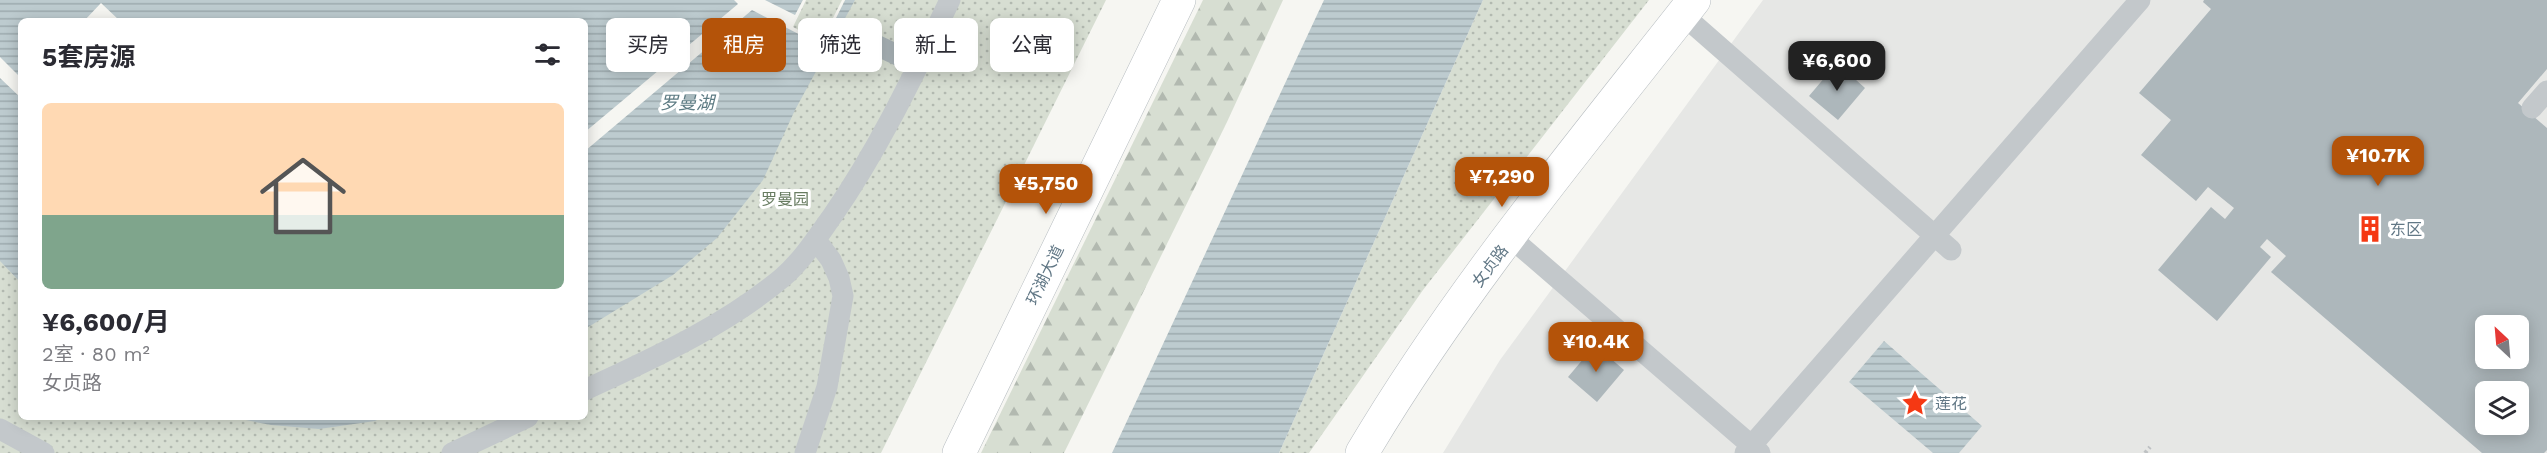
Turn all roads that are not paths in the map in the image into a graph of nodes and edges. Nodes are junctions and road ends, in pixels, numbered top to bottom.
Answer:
1 (950, 0) edge
2 (1179, 0) edge
3 (2140, 0) edge
4 (1688, 7) edge
5 (2547, 91) edge
6 (2532, 108) dead end
7 (1934, 236) junction
8 (1511, 238) junction
9 (816, 240) junction
10 (1951, 250) dead end
11 (588, 389) edge
12 (523, 420) edge
13 (0, 429) edge
14 (479, 447) edge
15 (1752, 451) edge
16 (44, 453) edge
17 (452, 453) edge
18 (805, 453) edge
19 (958, 453) edge
20 (1362, 453) edge

1 - 9 lane
2 - 19 street, 环湖大道
3 - 7 lane
4 - 7 lane
4 - 8 street, 女贞路
5 - 6 lane
7 - 10 lane
7 - 15 lane
8 - 15 lane
8 - 20 street, 女贞路
9 - 11 lane
9 - 18 lane
12 - 14 lane
13 - 16 lane
14 - 17 lane

